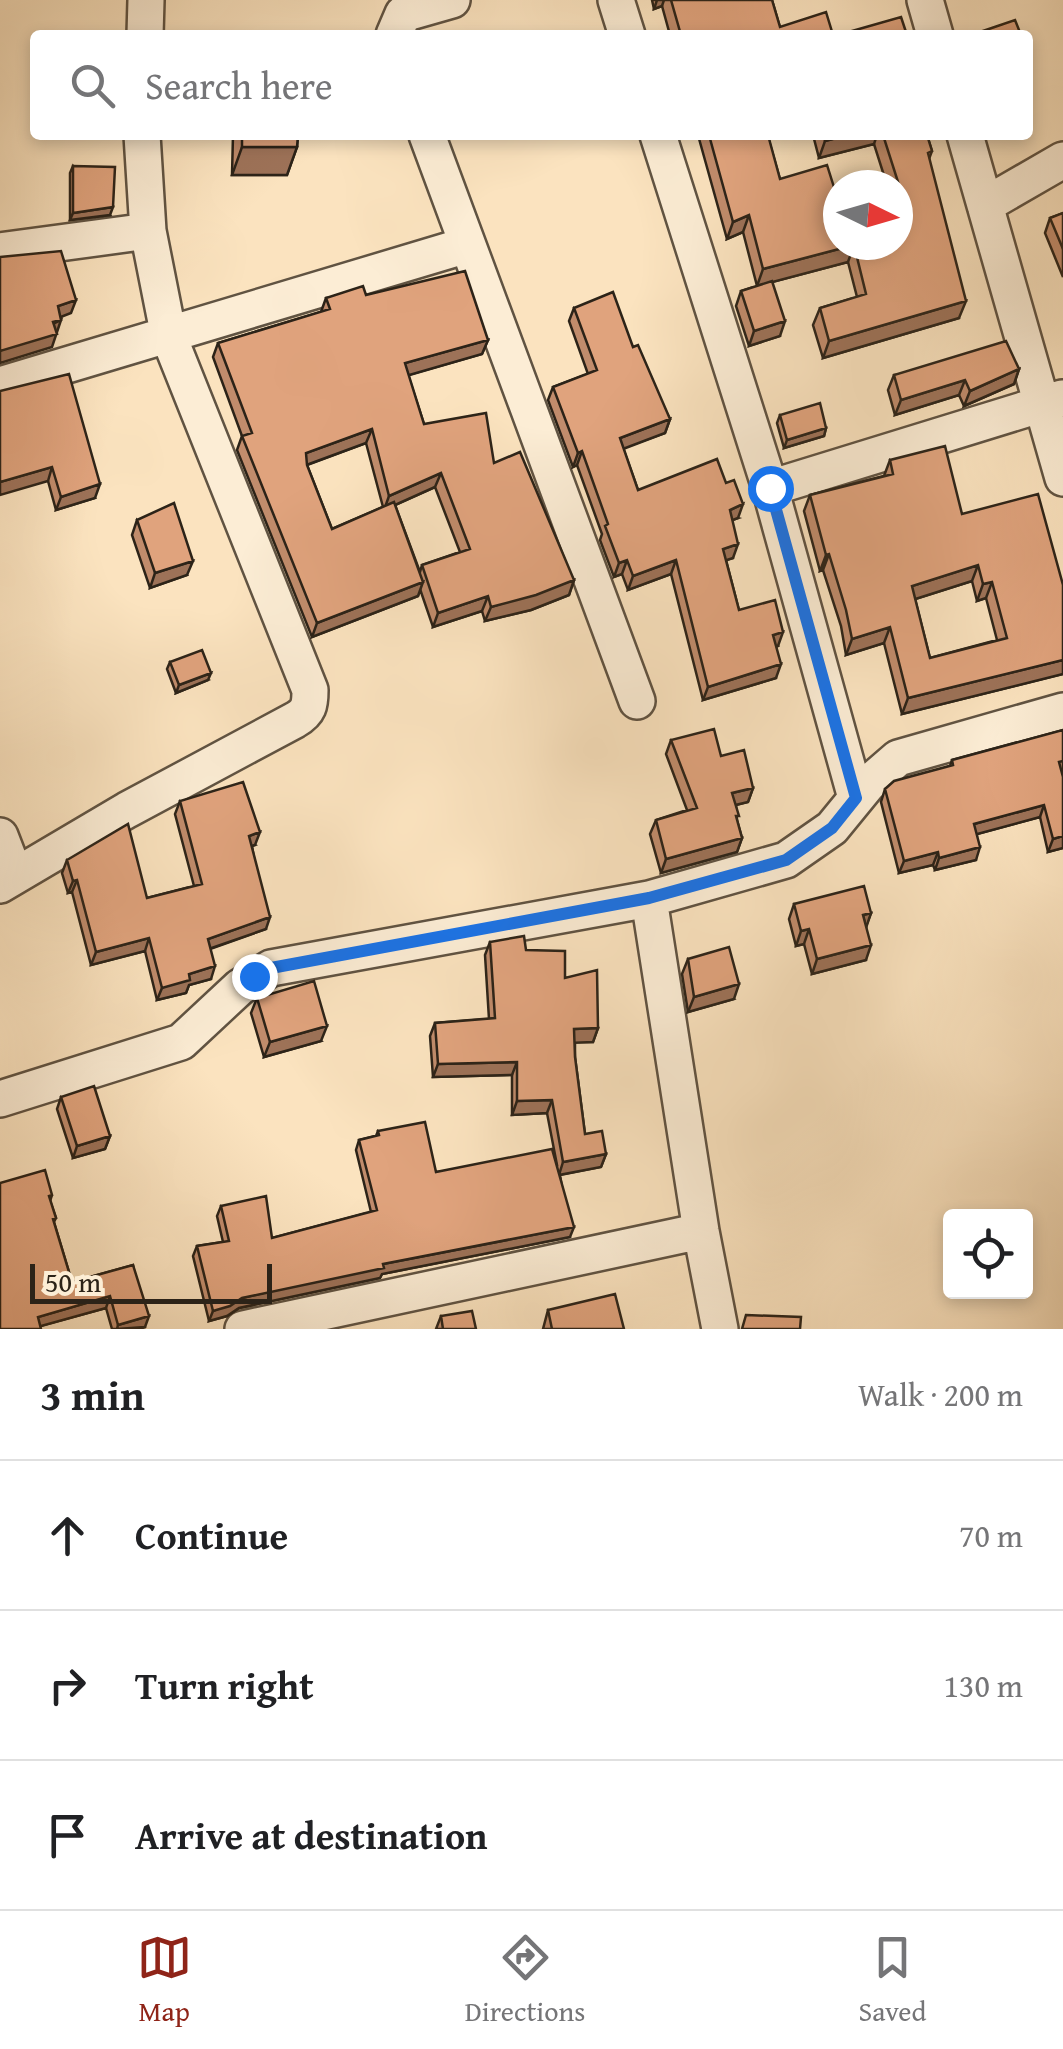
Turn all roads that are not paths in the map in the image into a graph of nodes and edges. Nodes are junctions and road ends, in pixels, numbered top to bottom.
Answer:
1 (146, 0) edge
2 (452, 0) edge
3 (616, 0) edge
4 (925, 0) edge
5 (145, 30) edge
6 (396, 30) edge
7 (625, 30) edge
8 (934, 30) edge
9 (142, 140) edge
10 (429, 140) edge
11 (660, 140) edge
12 (966, 140) edge
13 (1063, 160) edge
14 (985, 205) junction
15 (148, 230) junction
16 (467, 245) junction
17 (0, 251) edge
18 (169, 337) junction
19 (0, 386) edge
20 (1053, 401) edge
21 (1063, 478) edge
22 (770, 488) junction
23 (637, 701) dead end
24 (1063, 712) edge
25 (856, 798) junction
26 (0, 836) edge
27 (7, 880) edge
28 (649, 898) junction
29 (0, 1099) edge
30 (701, 1231) junction
31 (243, 1329) edge
32 (720, 1329) edge

1 - 5 street
2 - 6 street
3 - 7 street
4 - 8 street
9 - 15 street
10 - 16 street
11 - 22 street
12 - 14 street
13 - 14 street
14 - 20 street
15 - 17 street
15 - 18 street
16 - 18 street
16 - 23 street
18 - 19 street
18 - 27 street
20 - 21 street
20 - 22 street
22 - 25 street
24 - 25 street
25 - 28 street
26 - 27 street
28 - 29 street
28 - 30 street
30 - 31 street
30 - 32 street

